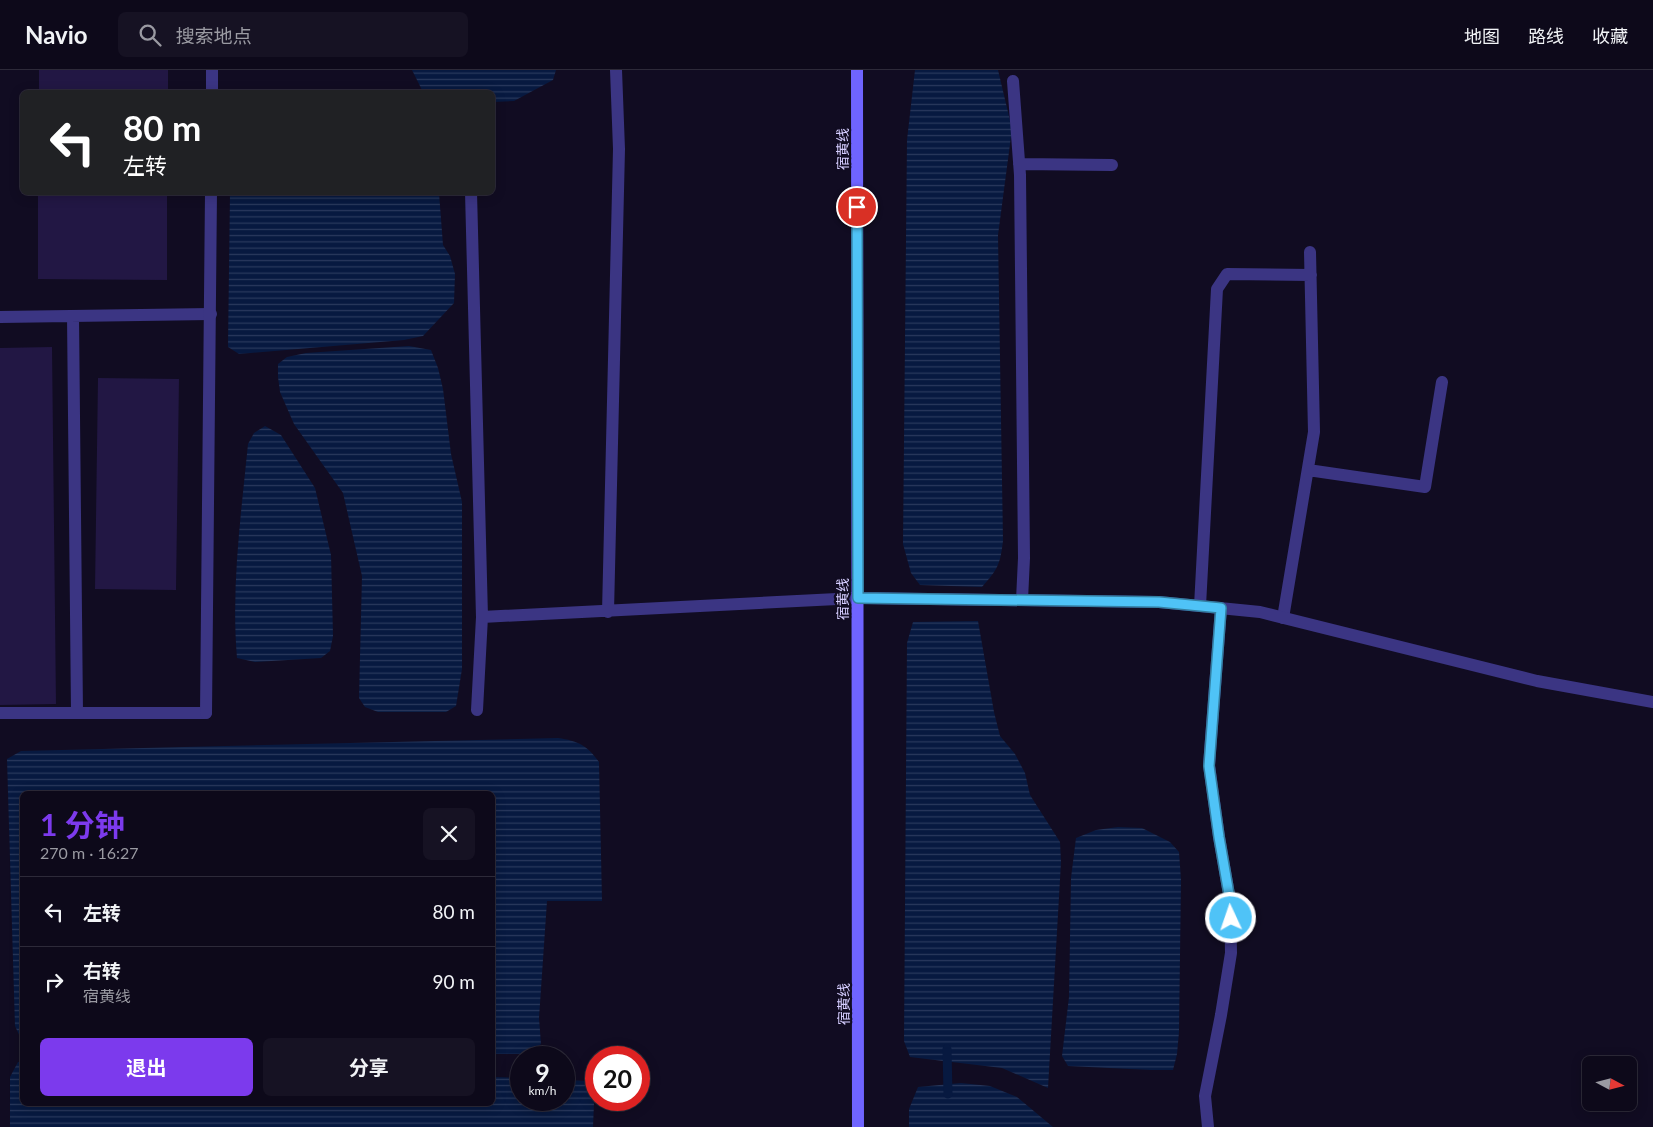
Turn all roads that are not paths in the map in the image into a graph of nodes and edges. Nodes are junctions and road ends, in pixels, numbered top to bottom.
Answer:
1 (212, 70) edge
2 (616, 70) edge
3 (857, 70) edge
4 (1013, 81) dead end
5 (212, 90) edge
6 (1019, 164) junction
7 (1112, 165) dead end
8 (211, 195) edge
9 (471, 195) edge
10 (1310, 252) dead end
11 (1311, 275) junction
12 (210, 314) junction
13 (73, 316) junction
14 (0, 317) edge
15 (1442, 382) dead end
16 (1308, 470) junction
17 (858, 598) junction
18 (1022, 600) junction
19 (1200, 606) junction
20 (1221, 608) junction
21 (608, 612) junction
22 (482, 617) junction
23 (1283, 618) junction
24 (1653, 702) edge
25 (477, 710) dead end
26 (77, 713) junction
27 (0, 714) edge
28 (858, 1127) edge
29 (1208, 1127) edge

1 - 5 street
2 - 21 street
3 - 17 main road, 宿黄线
4 - 6 street
6 - 7 street
6 - 18 street
8 - 12 street
9 - 22 street
10 - 11 street
11 - 16 street
11 - 19 street
12 - 13 street
12 - 26 street
13 - 14 street
13 - 26 street
15 - 16 street
16 - 23 street
17 - 18 street
17 - 21 street
17 - 28 main road, 宿黄线
18 - 19 street
19 - 20 street
20 - 23 street
20 - 29 street
21 - 22 street
22 - 25 street
23 - 24 street
26 - 27 street

